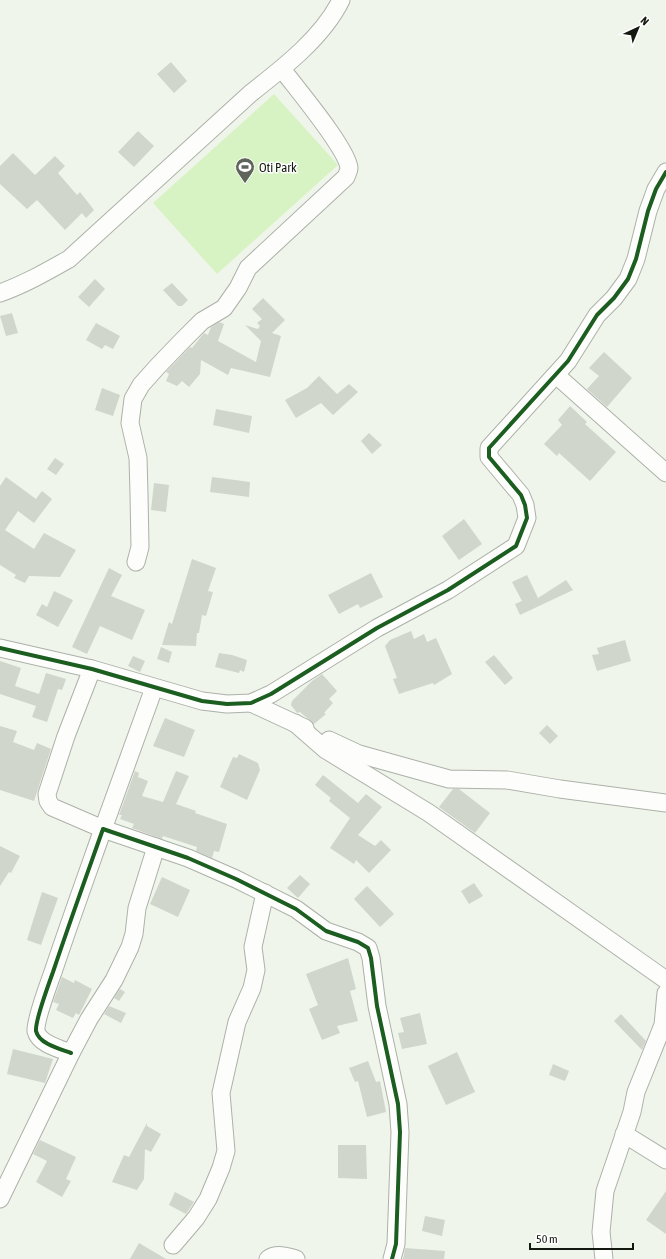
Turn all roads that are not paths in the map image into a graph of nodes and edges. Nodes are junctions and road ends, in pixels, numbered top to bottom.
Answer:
1 (341, 0) edge
2 (282, 69) junction
3 (666, 172) edge
4 (0, 293) edge
5 (556, 375) junction
6 (666, 473) edge
7 (136, 562) dead end
8 (0, 648) edge
9 (92, 669) junction
10 (154, 688) junction
11 (251, 703) junction
12 (294, 723) junction
13 (666, 803) edge
14 (103, 829) junction
15 (156, 847) junction
16 (265, 893) junction
17 (666, 980) edge
18 (666, 993) edge
19 (71, 1053) junction
20 (624, 1134) junction
21 (666, 1160) edge
22 (0, 1199) edge
23 (174, 1245) dead end
24 (268, 1259) edge
25 (296, 1259) edge
26 (392, 1259) edge
27 (604, 1259) edge

1 - 2 street
2 - 4 street
2 - 7 street
3 - 5 street
5 - 6 street
5 - 11 street
8 - 9 street
9 - 10 street
9 - 14 street
10 - 11 street
10 - 14 street
11 - 12 street
12 - 13 street
12 - 17 street
14 - 15 street
14 - 19 street
15 - 16 street
15 - 19 street
16 - 23 street
16 - 26 street
18 - 20 street
19 - 22 street
20 - 21 street
20 - 27 street
24 - 25 street

